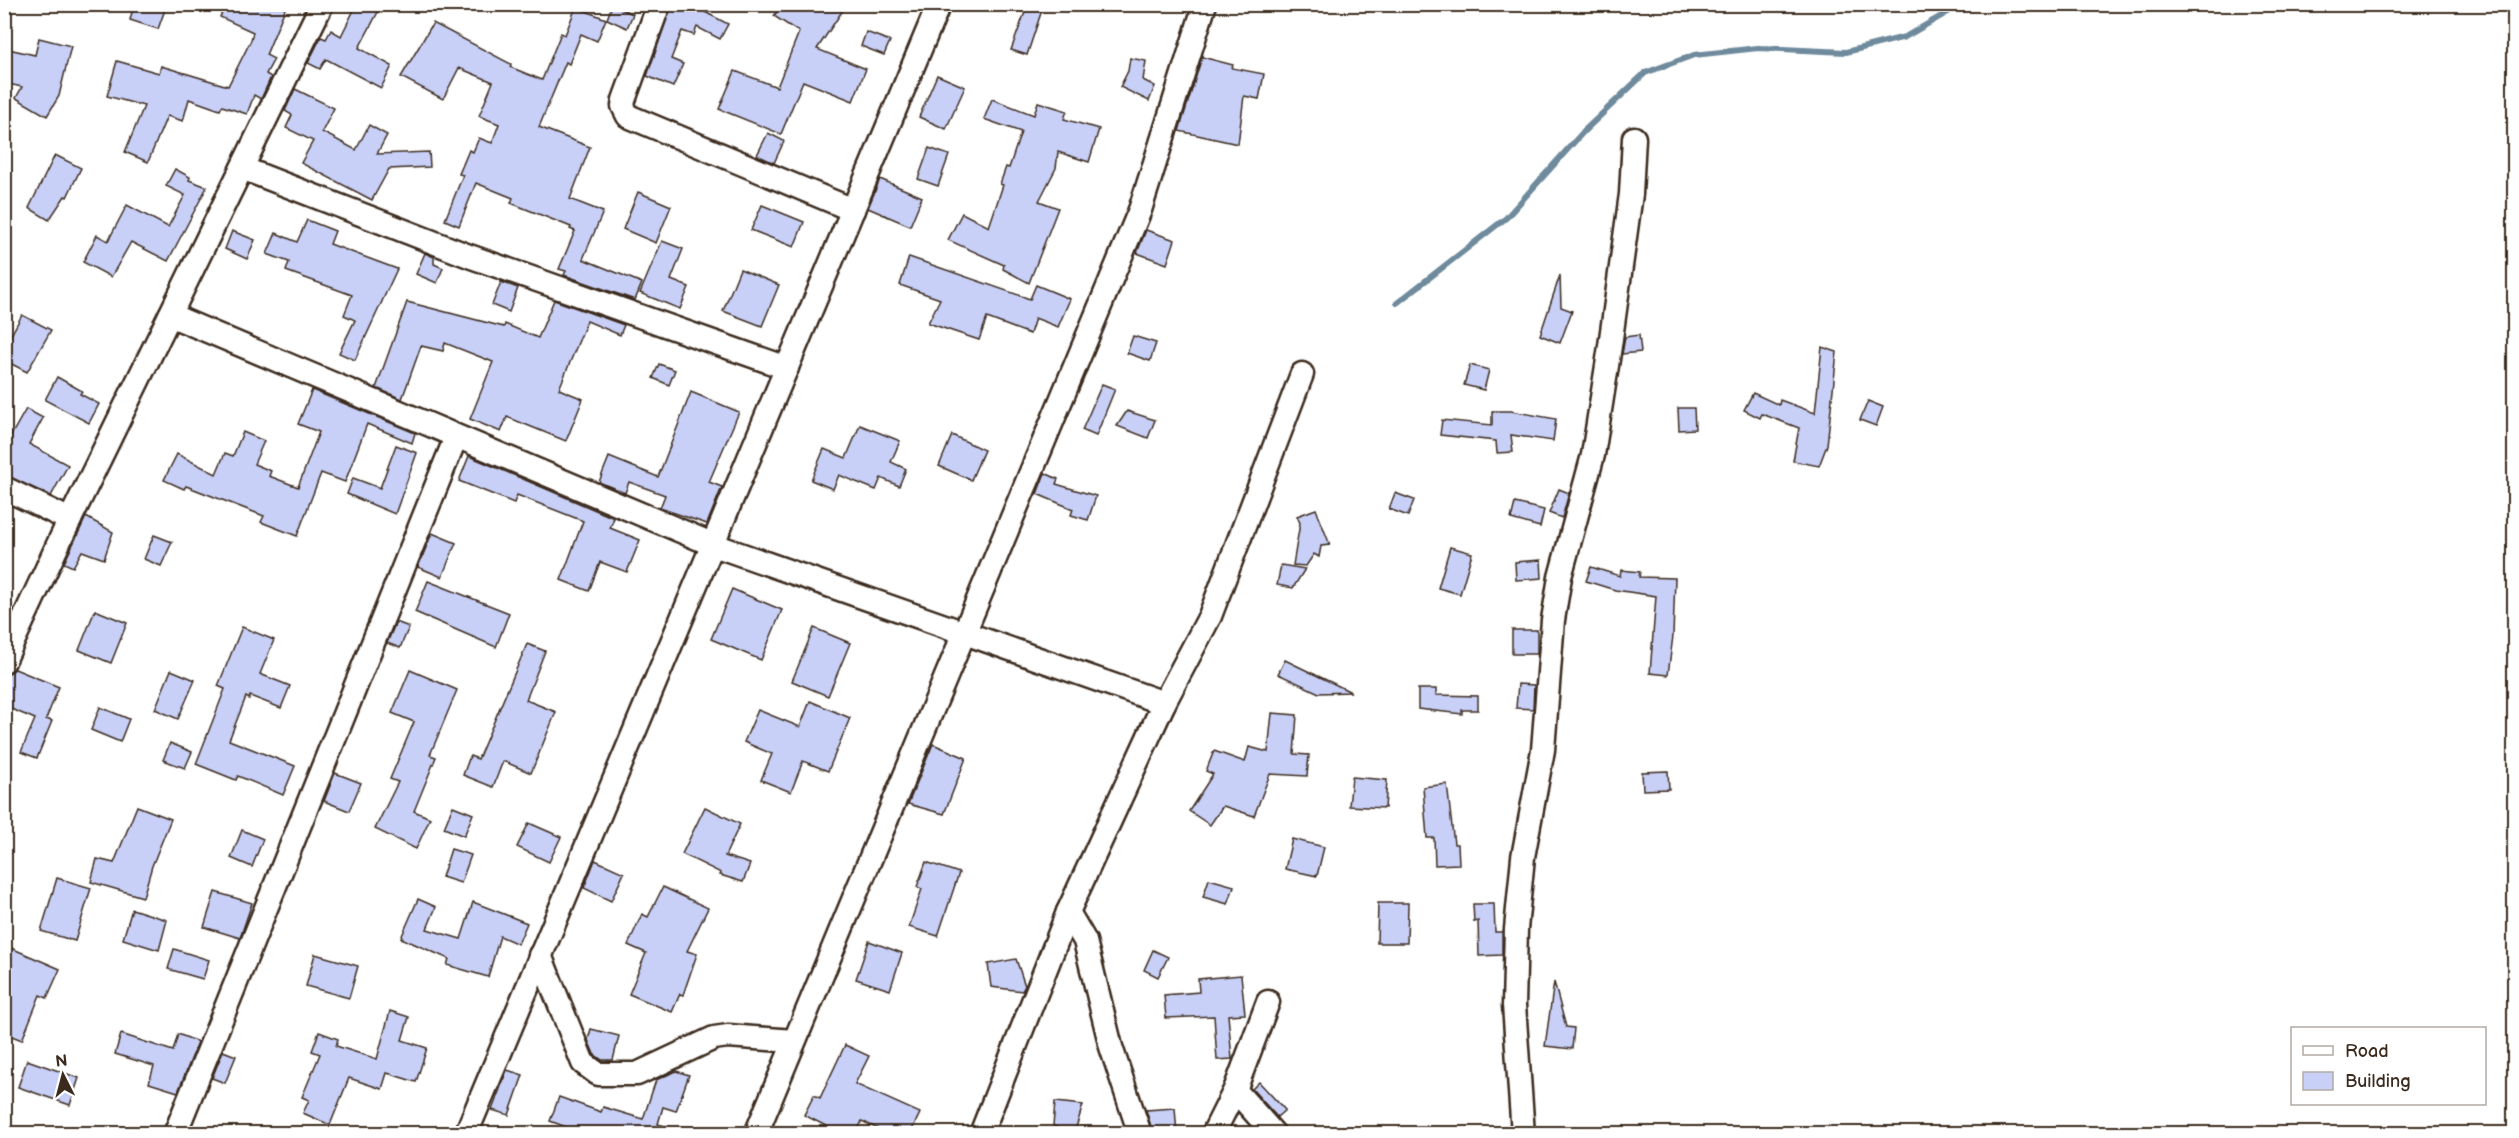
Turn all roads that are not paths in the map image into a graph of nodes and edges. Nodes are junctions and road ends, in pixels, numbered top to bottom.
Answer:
1 (322, 4) edge
2 (659, 4) edge
3 (939, 4) edge
4 (1204, 4) edge
5 (1634, 138) dead end
6 (242, 168) junction
7 (853, 210) junction
8 (170, 315) junction
9 (787, 368) junction
10 (1302, 374) dead end
11 (456, 437) junction
12 (4, 488) edge
13 (70, 520) junction
14 (714, 545) junction
15 (962, 634) junction
16 (4, 661) edge
17 (1164, 703) junction
18 (1068, 912) junction
19 (540, 955) junction
20 (1268, 1002) dead end
21 (794, 1041) junction
22 (1235, 1090) junction
23 (175, 1134) edge
24 (466, 1134) edge
25 (756, 1134) edge
26 (981, 1134) edge
27 (1140, 1134) edge
28 (1213, 1134) edge
29 (1274, 1134) edge
30 (1522, 1134) edge

1 - 6 street
2 - 7 street
3 - 7 street
4 - 15 street
5 - 30 street
6 - 8 street
6 - 9 street
7 - 9 street
8 - 11 street
8 - 13 street
9 - 14 street
10 - 17 street
11 - 14 street
11 - 23 street
12 - 13 street
13 - 16 street
14 - 15 street
14 - 19 street
15 - 17 street
15 - 21 street
17 - 18 street
18 - 26 street
18 - 27 street
19 - 21 street
19 - 24 street
20 - 22 street
21 - 25 street
22 - 28 street
22 - 29 street

